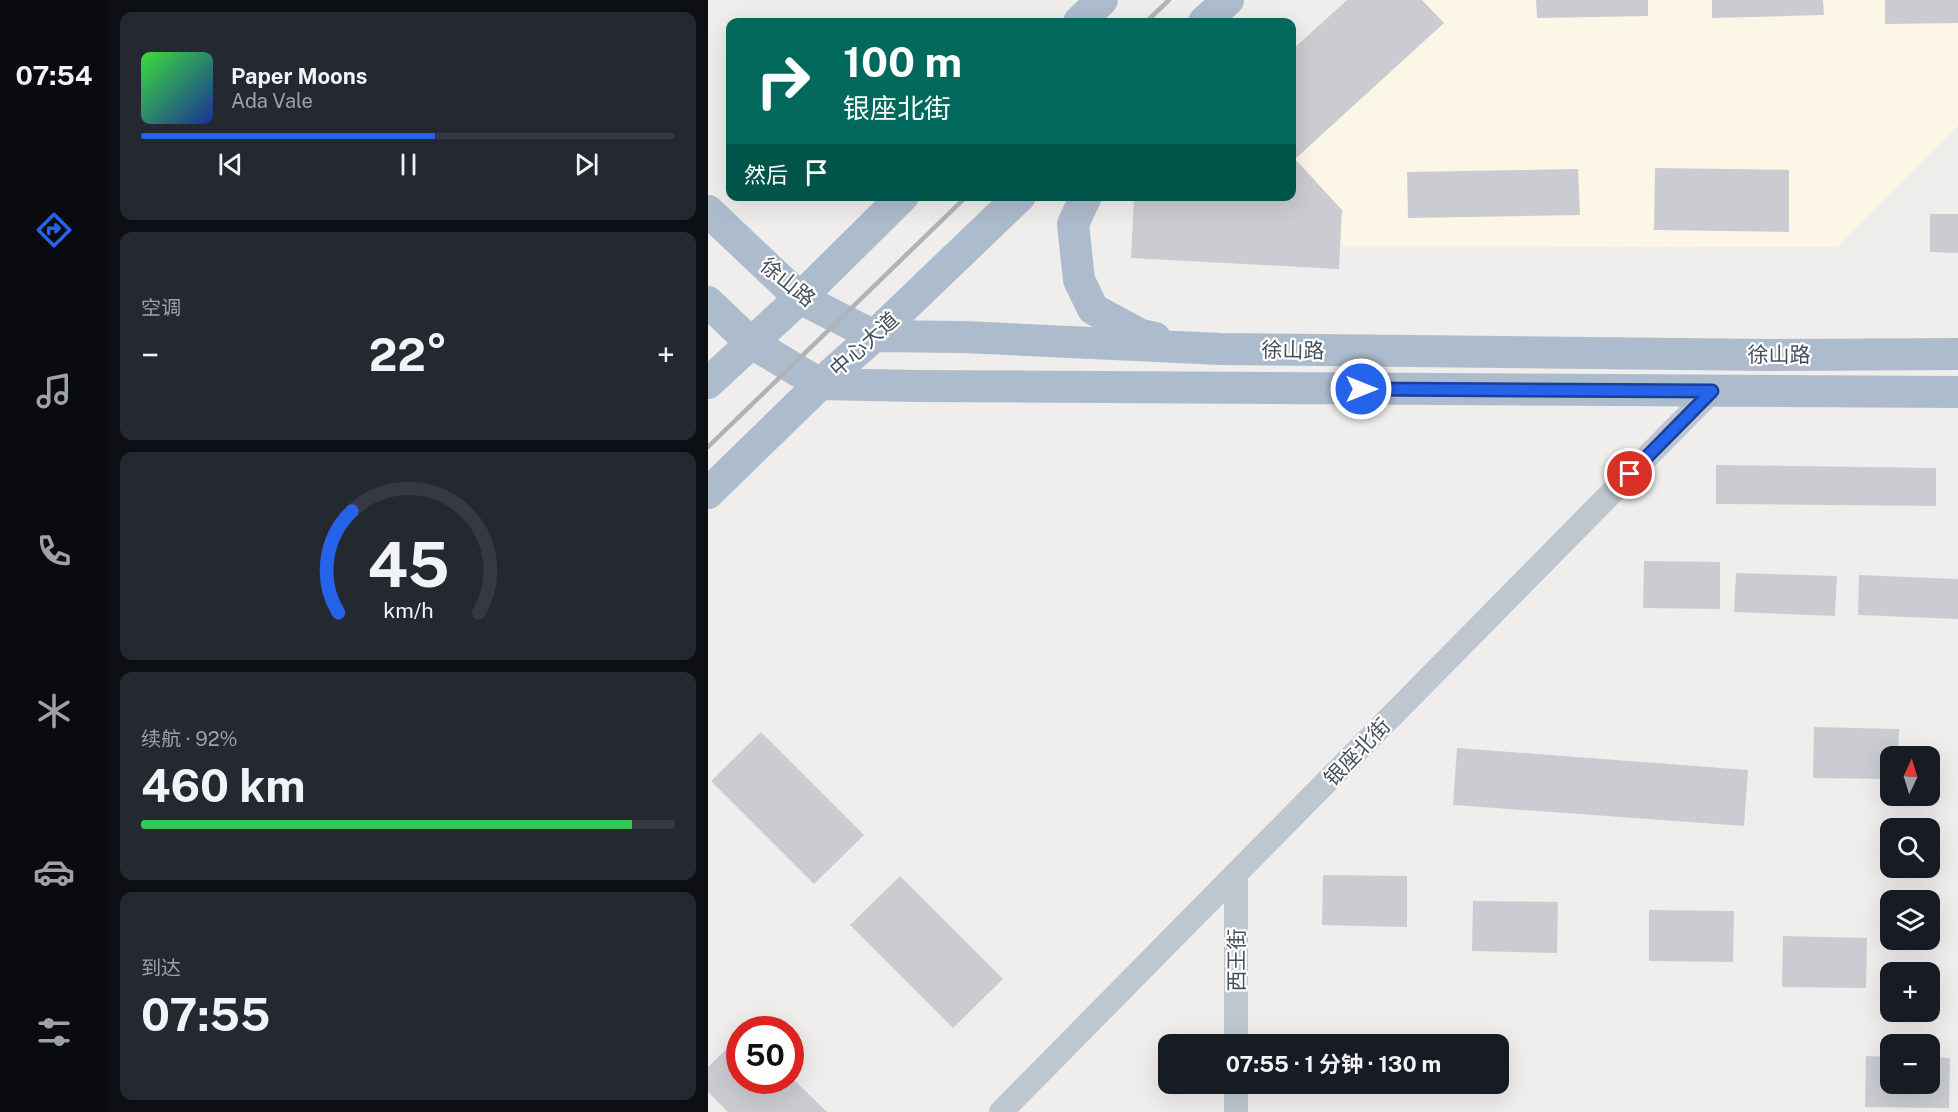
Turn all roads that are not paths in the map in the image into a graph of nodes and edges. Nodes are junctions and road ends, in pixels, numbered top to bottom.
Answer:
1 (1102, 0) edge
2 (1228, 0) edge
3 (1083, 18) edge
4 (1208, 18) edge
5 (898, 201) edge
6 (1015, 201) edge
7 (1084, 201) edge
8 (708, 211) edge
9 (800, 298) junction
10 (708, 302) edge
11 (874, 336) junction
12 (750, 342) junction
13 (1221, 349) junction
14 (1958, 354) edge
15 (708, 383) edge
16 (820, 384) junction
17 (1712, 391) junction
18 (1958, 392) edge
19 (708, 493) edge
20 (1236, 876) junction
21 (1236, 1034) edge
22 (1236, 1094) edge
23 (1001, 1112) edge
24 (1236, 1112) edge

1 - 3 main road
2 - 4 main road
5 - 9 main road
6 - 11 main road, 中心大道
7 - 13 main road
8 - 9 main road, 徐山路
9 - 11 main road, 徐山路
9 - 12 main road
10 - 12 main road, 徐山路
11 - 13 main road, 徐山路
11 - 16 main road, 中心大道
12 - 15 main road
12 - 16 main road, 徐山路
13 - 14 main road, 徐山路
16 - 17 main road, 徐山路
16 - 19 main road, 中心大道
17 - 18 main road, 徐山路
17 - 20 street, 银座北街
20 - 21 street, 西王街
20 - 23 street, 银座北街
22 - 24 street

